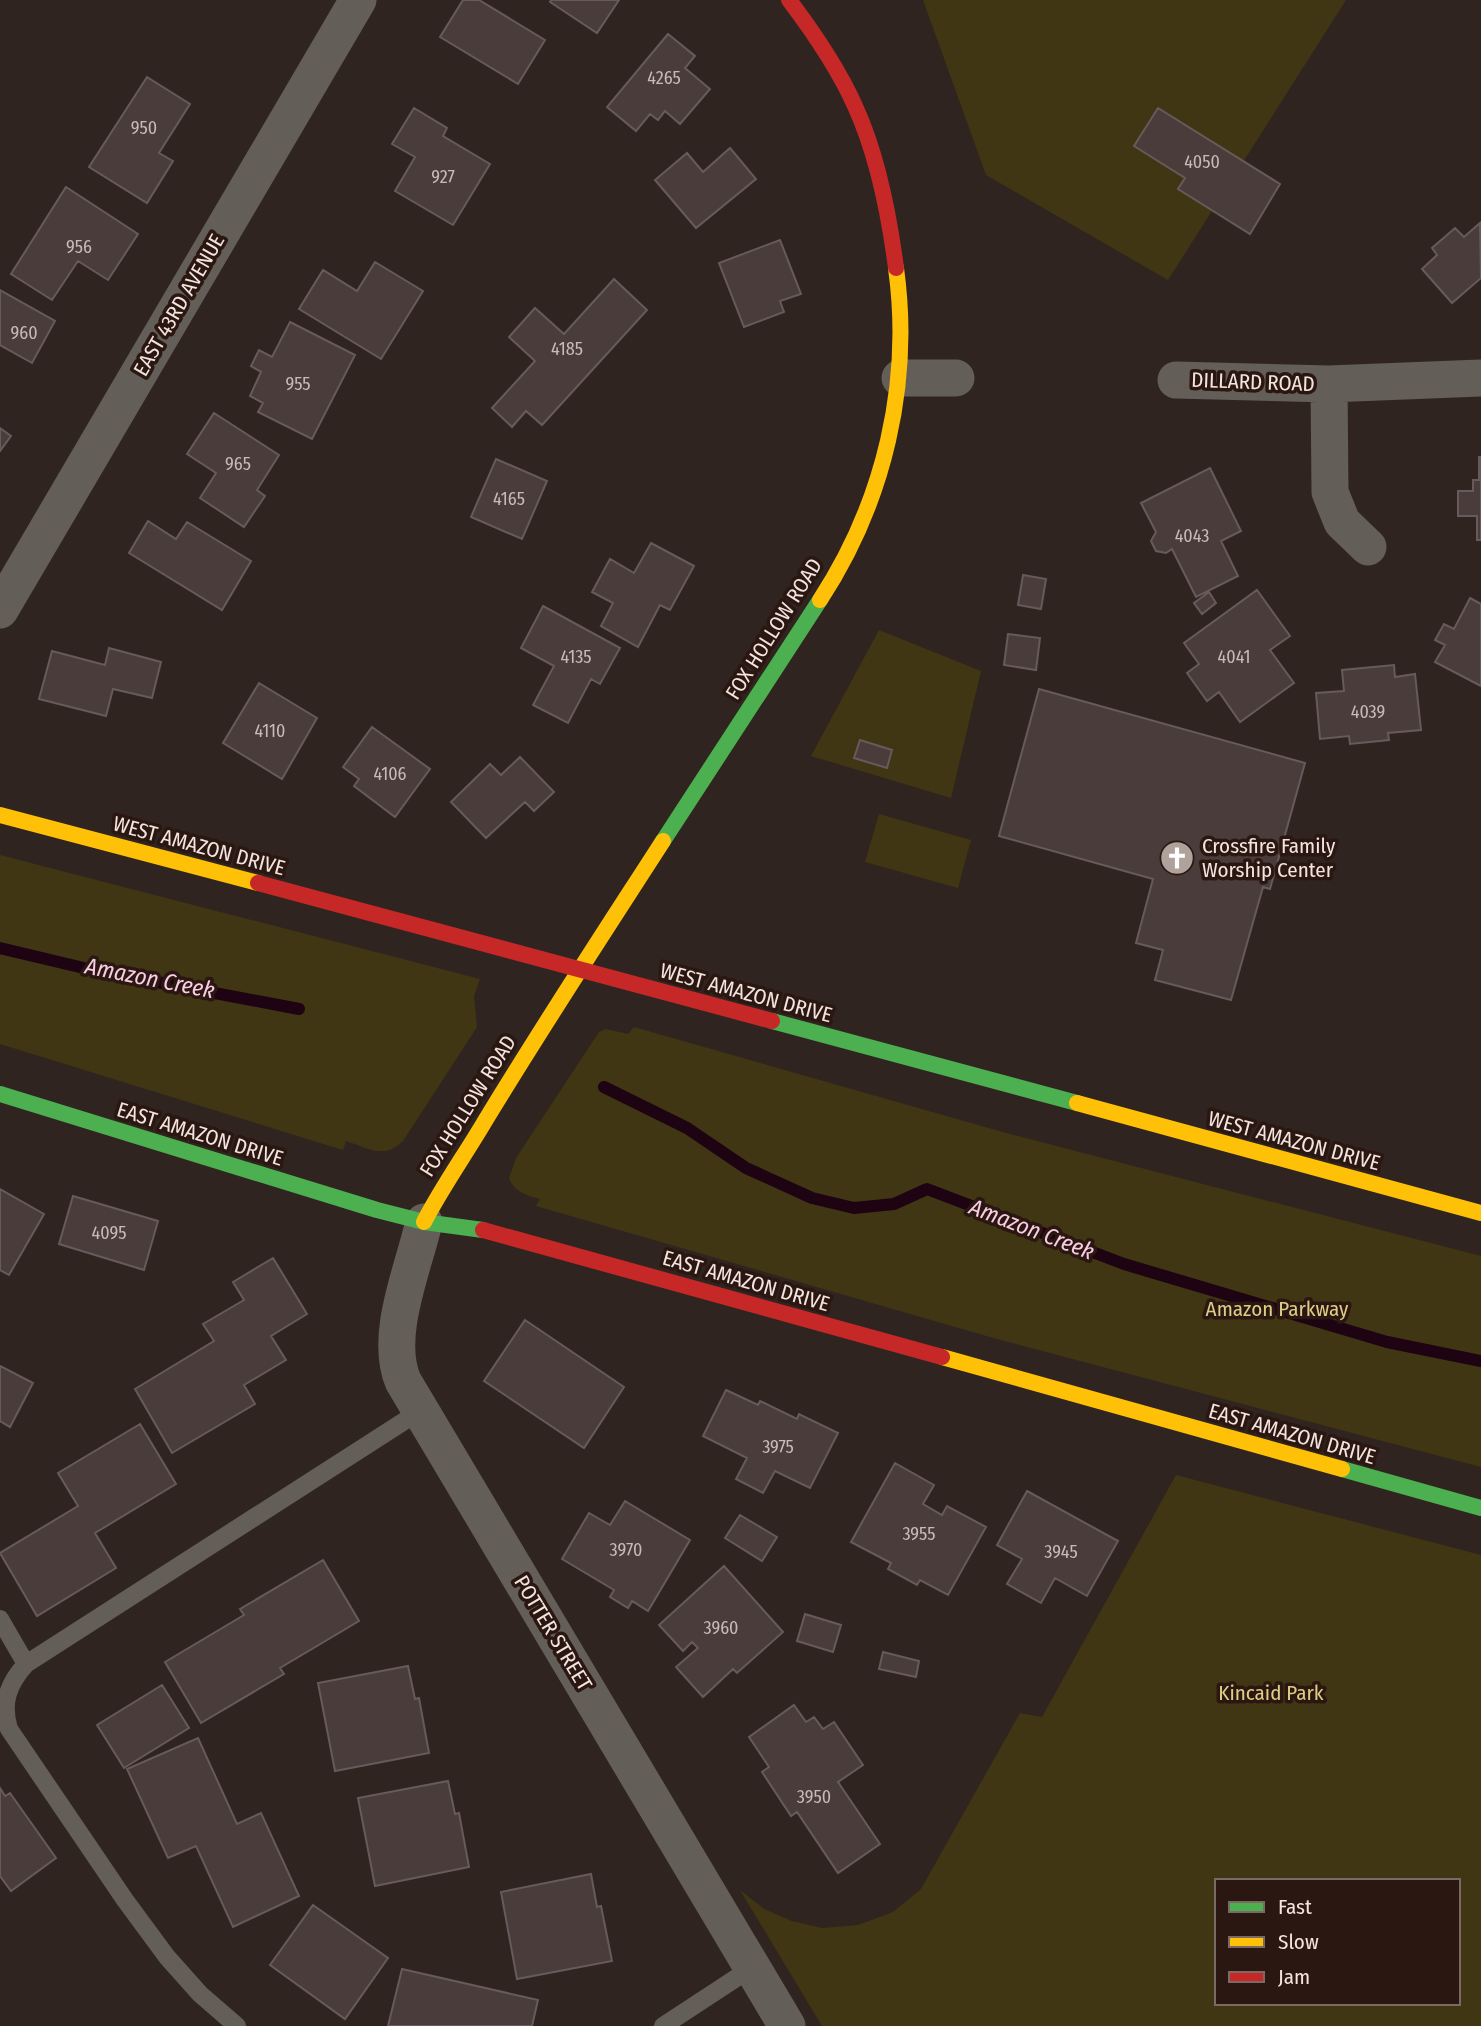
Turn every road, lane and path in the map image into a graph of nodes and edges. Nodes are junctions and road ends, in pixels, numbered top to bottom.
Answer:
1 (358, 0) edge
2 (789, 0) edge
3 (900, 378) junction
4 (956, 378) dead end
5 (1481, 378) edge
6 (1176, 380) dead end
7 (1329, 384) junction
8 (1368, 547) dead end
9 (0, 610) edge
10 (0, 815) edge
11 (580, 969) junction
12 (0, 1094) edge
13 (1481, 1213) edge
14 (424, 1222) junction
15 (420, 1412) junction
16 (1481, 1508) edge
17 (0, 1619) edge
18 (26, 1664) junction
19 (5, 1722) edge
20 (753, 1967) junction
21 (237, 2026) edge
22 (663, 2026) edge
23 (787, 2026) edge

1 - 9 street, EAST 43RD AVENUE
2 - 3 street, FOX HOLLOW ROAD
3 - 4 street
3 - 11 street, FOX HOLLOW ROAD
5 - 7 street, DILLARD ROAD
6 - 7 street, DILLARD ROAD
7 - 8 street, DILLARD ROAD
10 - 11 street, WEST AMAZON DRIVE
11 - 13 street, WEST AMAZON DRIVE
11 - 14 street, FOX HOLLOW ROAD
12 - 14 street, EAST AMAZON DRIVE
14 - 15 street, POTTER STREET
14 - 16 street, EAST AMAZON DRIVE
15 - 18 lane
15 - 20 street, POTTER STREET
17 - 18 lane
18 - 19 lane
19 - 21 lane
20 - 22 lane
20 - 23 street, POTTER STREET

